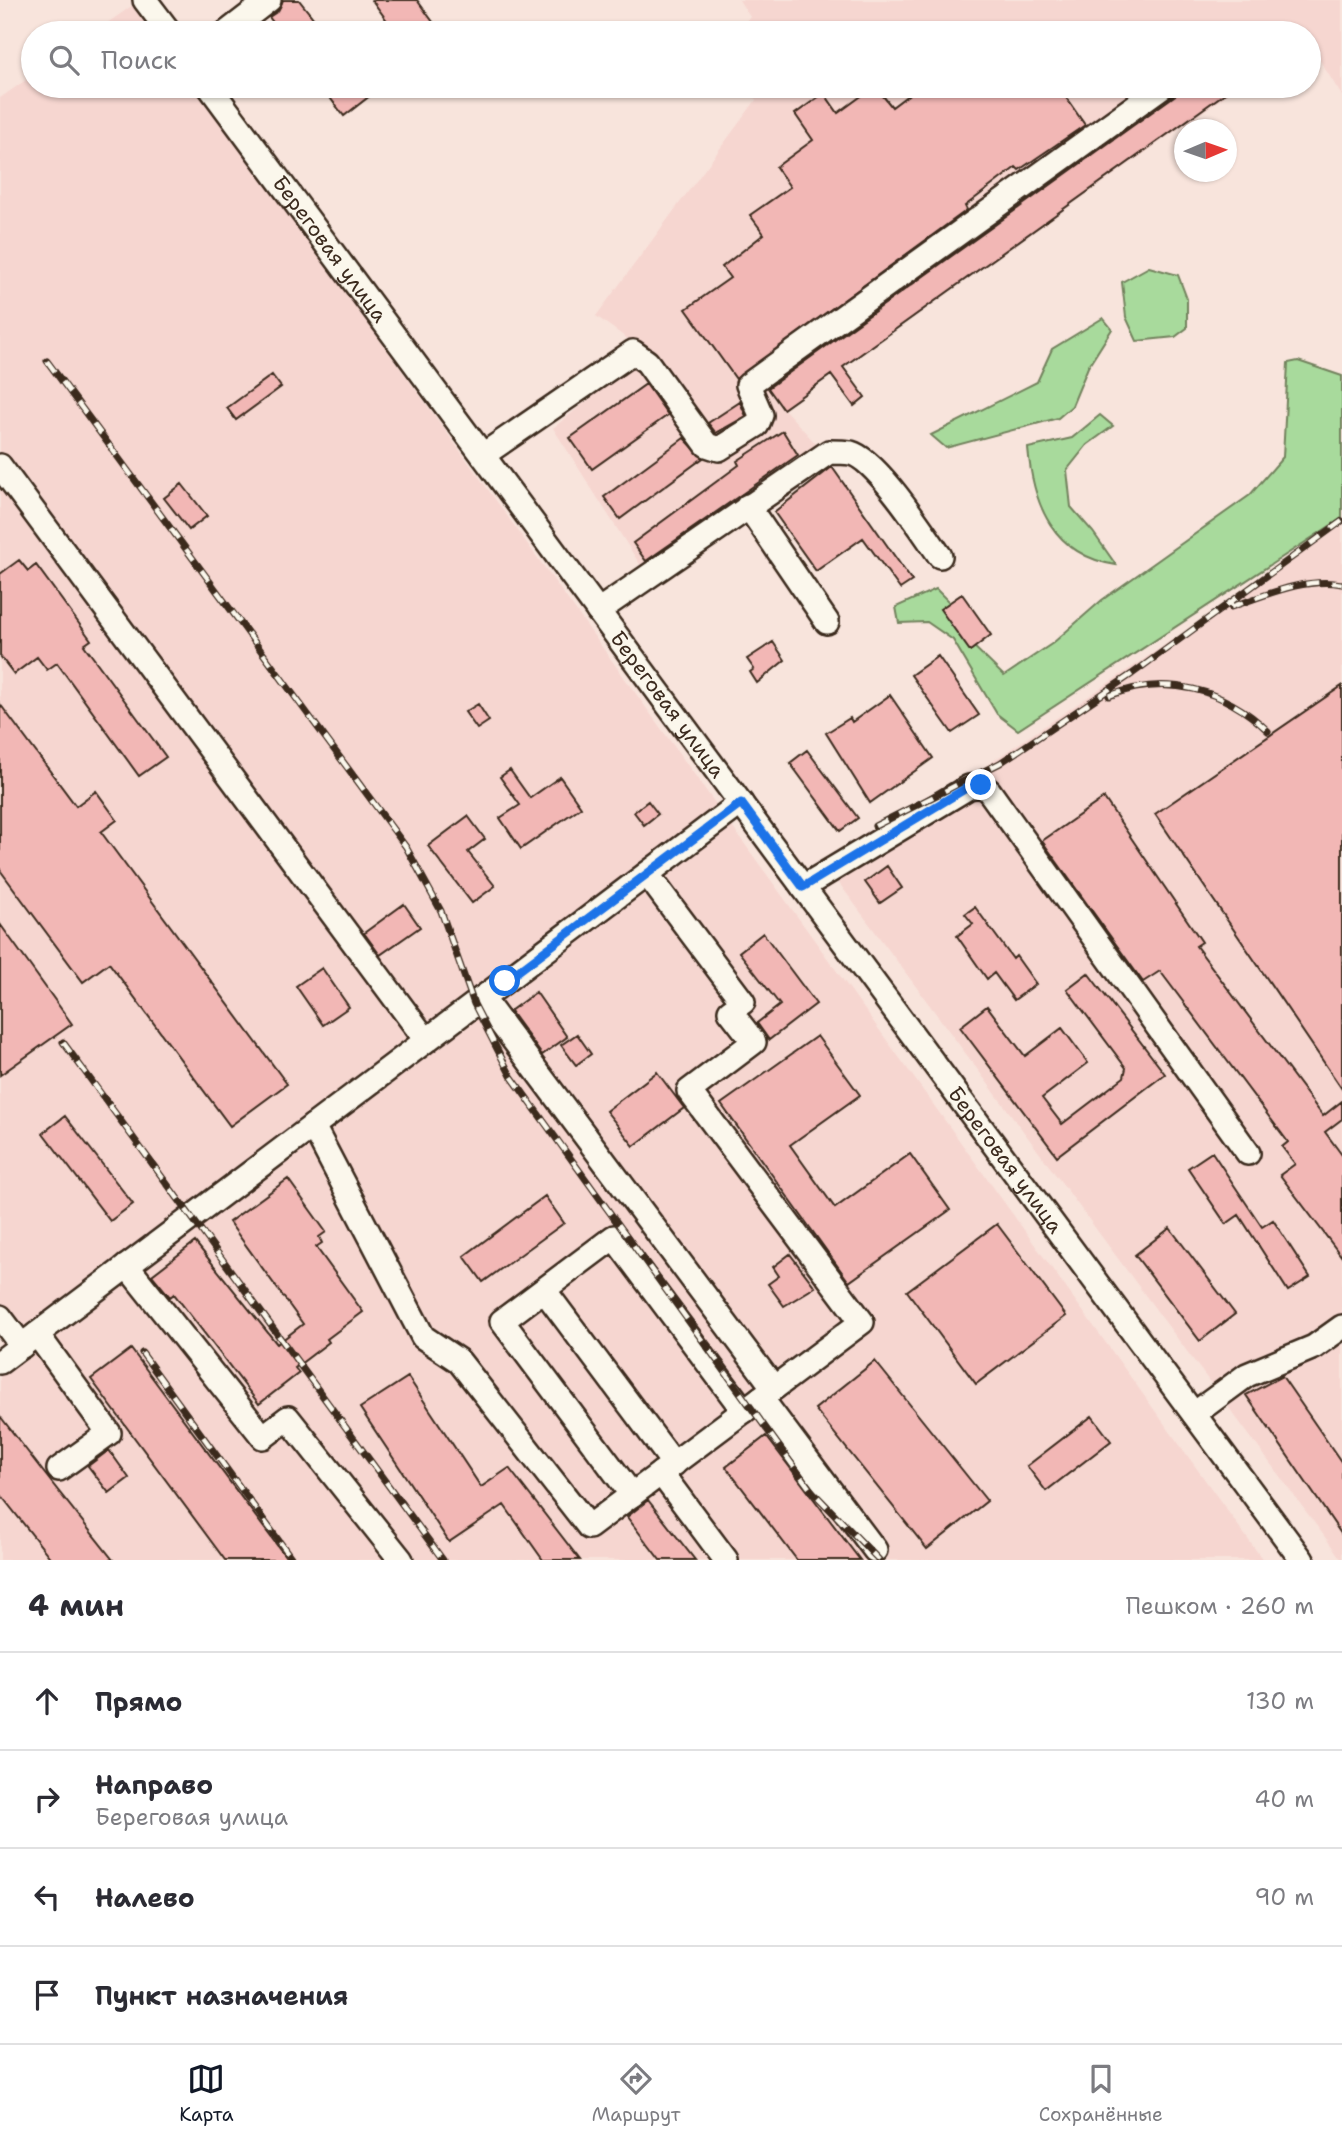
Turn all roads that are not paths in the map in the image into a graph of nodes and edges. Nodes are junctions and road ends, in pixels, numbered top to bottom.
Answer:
1 (145, 0) edge
2 (269, 0) edge
3 (161, 21) edge
4 (242, 21) edge
5 (217, 98) edge
6 (1146, 98) edge
7 (483, 455) junction
8 (0, 466) edge
9 (748, 506) junction
10 (940, 556) dead end
11 (598, 611) junction
12 (827, 622) dead end
13 (741, 803) junction
14 (647, 874) junction
15 (803, 887) junction
16 (482, 998) junction
17 (426, 1040) junction
18 (313, 1126) junction
19 (1248, 1153) dead end
20 (127, 1266) junction
21 (544, 1290) junction
22 (0, 1317) edge
23 (1342, 1327) edge
24 (29, 1340) junction
25 (0, 1363) edge
26 (760, 1399) junction
27 (1194, 1414) junction
28 (667, 1468) junction
29 (59, 1469) dead end
30 (632, 1495) junction
31 (874, 1550) dead end
32 (401, 1560) edge
33 (726, 1560) edge
34 (1302, 1560) edge

1 - 3 street
2 - 4 street
5 - 7 street, Береговая улица
6 - 7 street
7 - 11 street, Береговая улица
8 - 17 street
9 - 10 street
9 - 11 street
9 - 12 street
11 - 13 street, Береговая улица
13 - 14 street
13 - 15 street, Береговая улица
14 - 16 street
14 - 26 street
15 - 19 street
15 - 27 street, Береговая улица
16 - 17 street
16 - 26 street
17 - 18 street
18 - 20 street
18 - 30 street
20 - 24 street
20 - 32 street
21 - 26 street
21 - 28 street
21 - 30 street
22 - 24 street
23 - 27 street
24 - 25 street
24 - 29 street
26 - 28 street
26 - 31 street
27 - 34 street, Береговая улица
28 - 30 street
28 - 33 street

